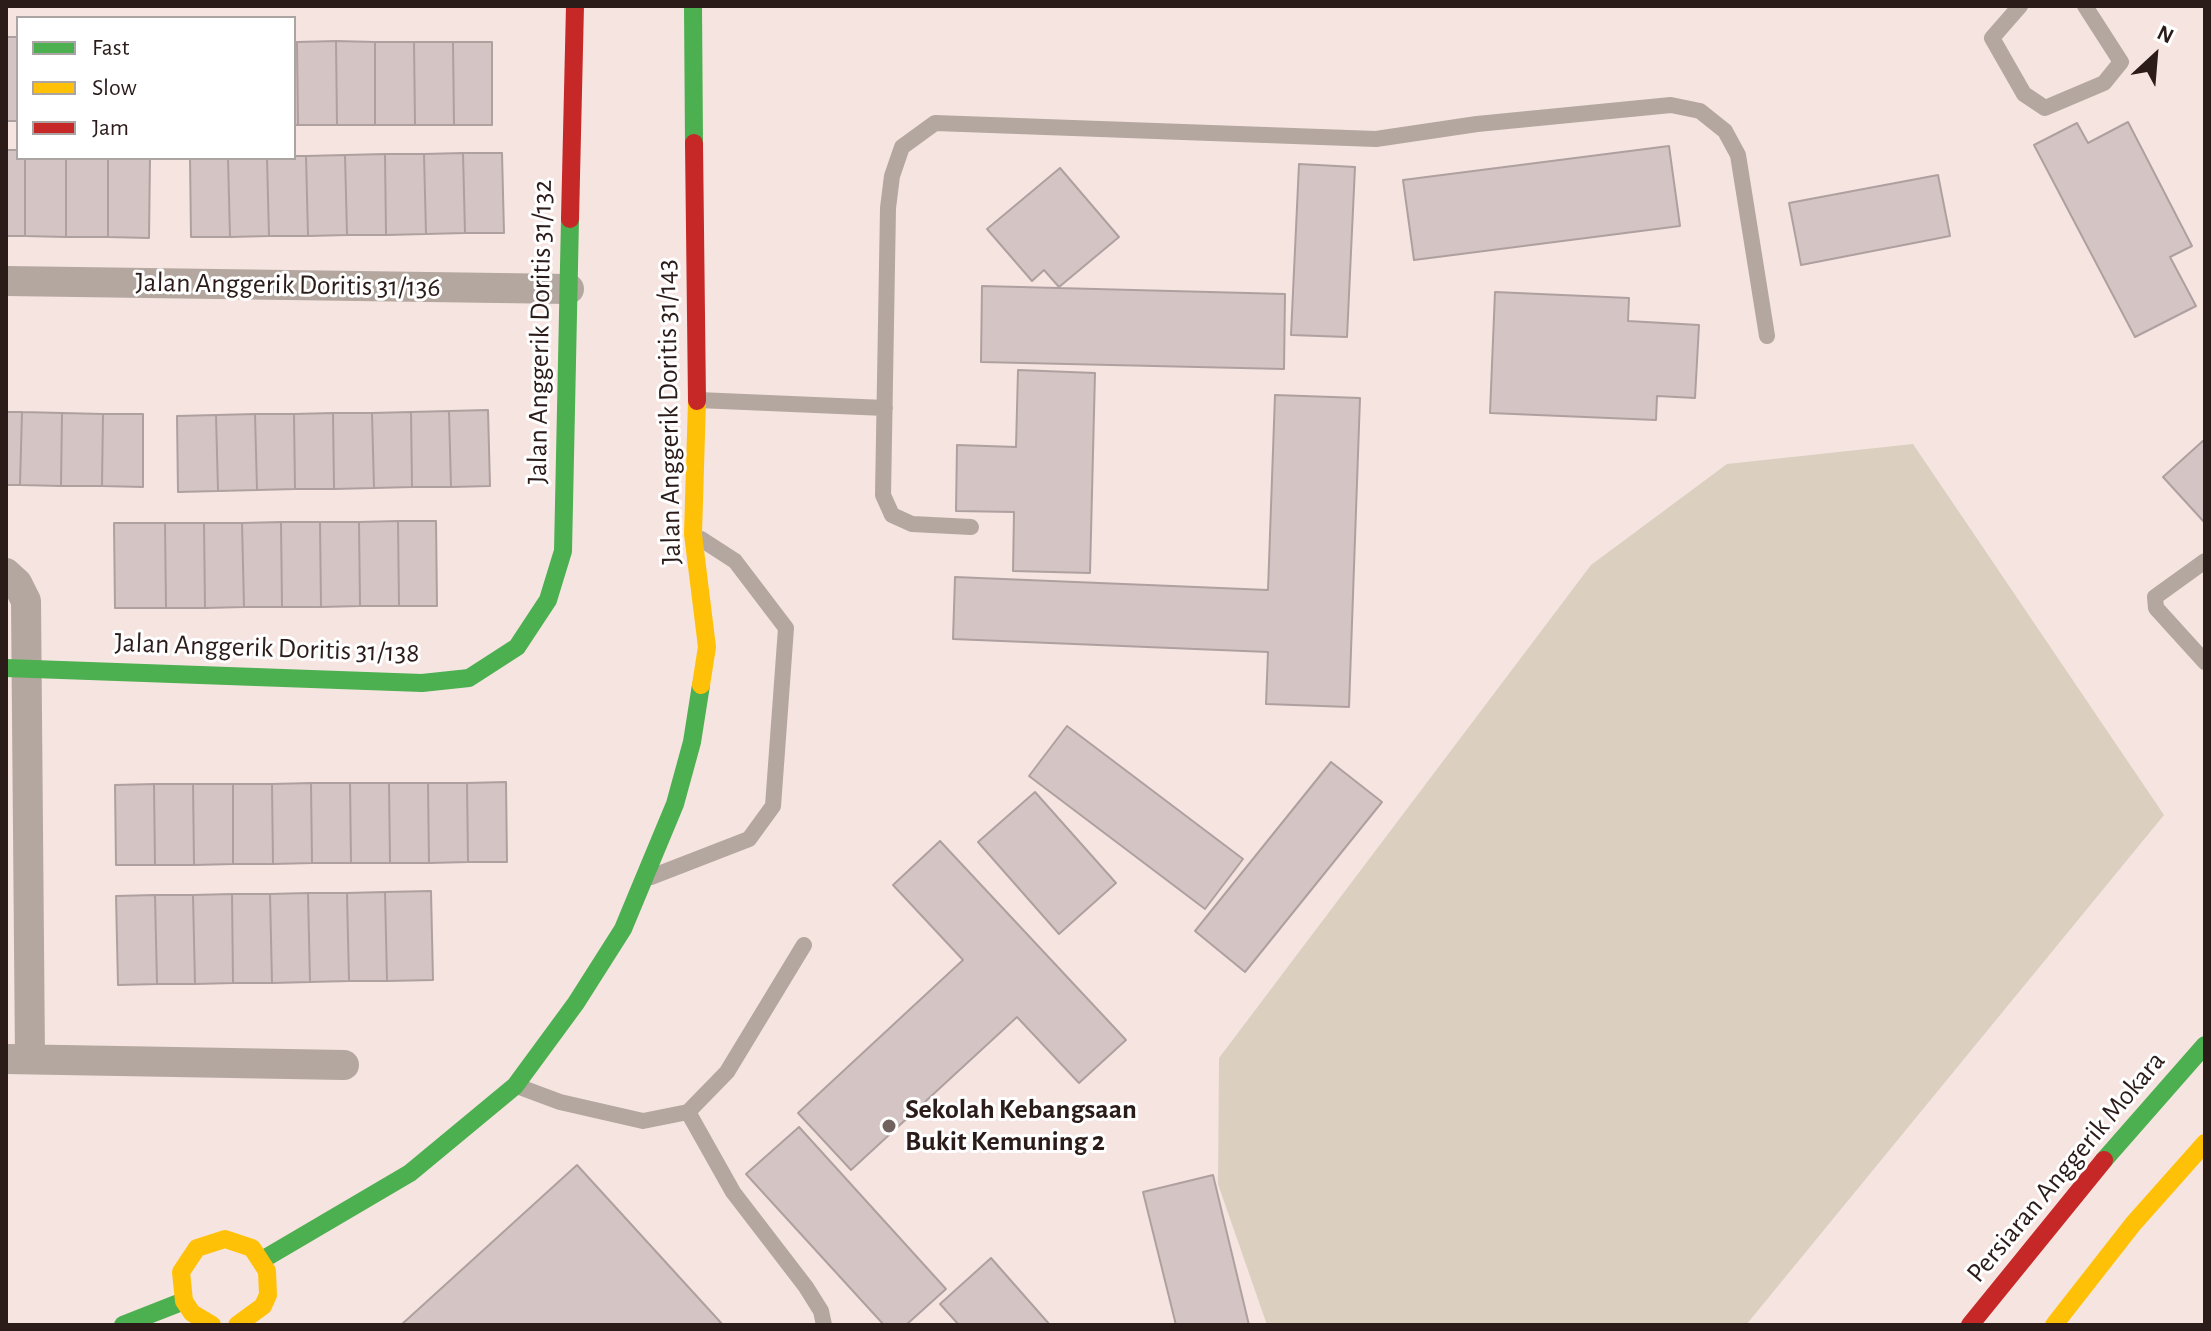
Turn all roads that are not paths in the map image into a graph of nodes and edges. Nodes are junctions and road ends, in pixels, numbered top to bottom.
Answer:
1 (575, 6) edge
2 (693, 6) edge
3 (2020, 6) edge
4 (2085, 6) edge
5 (6, 281) edge
6 (569, 289) junction
7 (1767, 336) dead end
8 (697, 400) junction
9 (885, 408) junction
10 (971, 527) dead end
11 (693, 534) junction
12 (2205, 561) edge
13 (6, 573) edge
14 (517, 647) joint
15 (2205, 662) edge
16 (16, 668) edge
17 (645, 880) junction
18 (804, 945) dead end
19 (2205, 1045) edge
20 (18, 1059) edge
21 (344, 1065) dead end
22 (515, 1086) junction
23 (688, 1112) junction
24 (2205, 1143) edge
25 (262, 1260) junction
26 (184, 1301) junction
27 (243, 1324) edge
28 (123, 1325) edge
29 (212, 1325) edge
30 (824, 1325) edge
31 (1970, 1325) edge
32 (2054, 1325) edge

1 - 6 street, Jalan Anggerik Doritis 31/132
2 - 8 street, Jalan Anggerik Doritis 31/143
3 - 4 lane
5 - 6 street, Jalan Anggerik Doritis 31/136
6 - 14 street, Jalan Anggerik Doritis 31/132
7 - 9 lane
8 - 9 lane
8 - 11 street, Jalan Anggerik Doritis 31/143
9 - 10 lane
11 - 17 street, Jalan Anggerik Doritis 31/143
11 - 17 lane
12 - 15 lane
13 - 16 street
14 - 16 street, Jalan Anggerik Doritis 31/138
16 - 20 street
17 - 22 street, Jalan Anggerik Doritis 31/143
18 - 23 lane
19 - 31 street, Persiaran Anggerik Mokara
20 - 21 street
22 - 23 lane
22 - 25 street, Jalan Anggerik Doritis 31/143
23 - 30 lane
24 - 32 street
25 - 26 street
25 - 27 street
26 - 28 street
26 - 29 street

